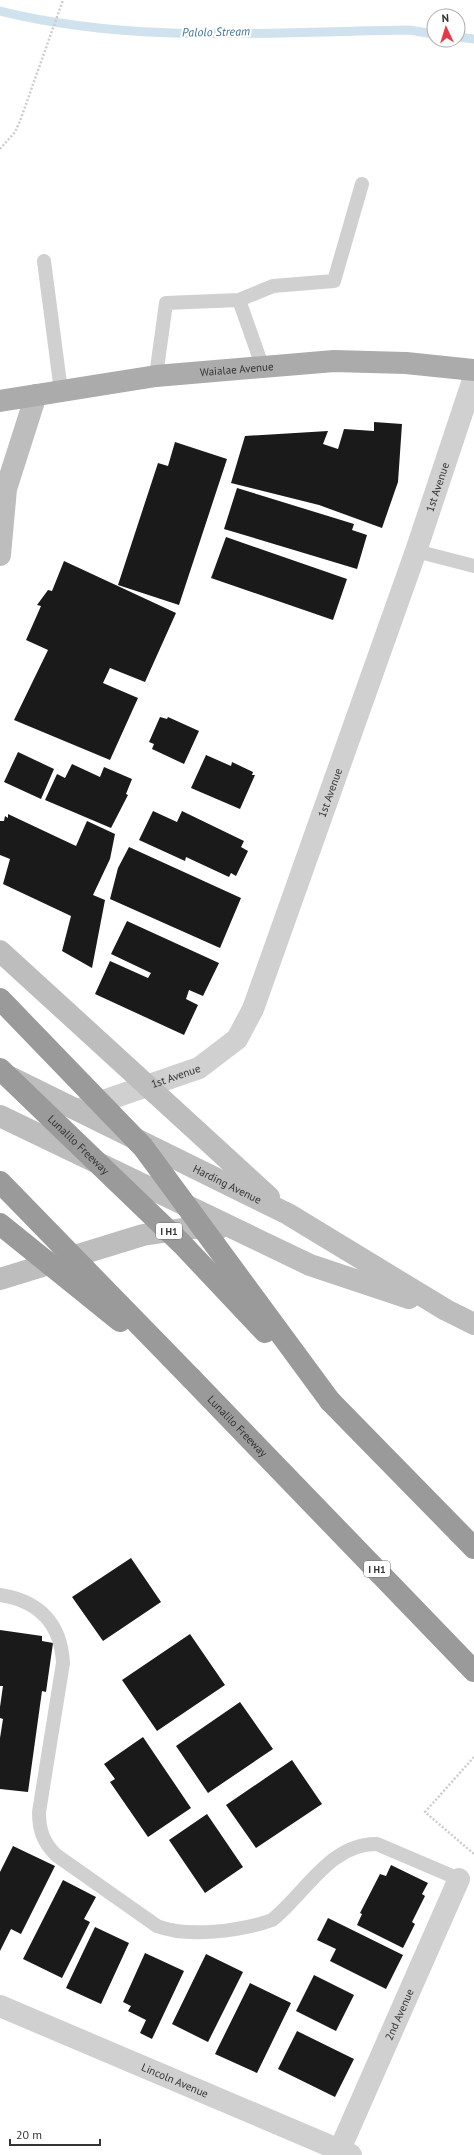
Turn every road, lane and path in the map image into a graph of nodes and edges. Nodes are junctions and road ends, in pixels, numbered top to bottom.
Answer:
1 (63, 0) edge
2 (0, 149) edge
3 (362, 184) dead end
4 (44, 261) dead end
5 (239, 300) junction
6 (263, 368) junction
7 (474, 370) edge
8 (156, 376) junction
9 (474, 377) edge
10 (61, 391) junction
11 (36, 395) junction
12 (0, 402) edge
13 (416, 551) junction
14 (0, 555) edge
15 (474, 566) edge
16 (0, 951) edge
17 (0, 999) edge
18 (0, 1069) edge
19 (0, 1072) edge
20 (149, 1086) junction
21 (77, 1110) junction
22 (0, 1116) edge
23 (0, 1182) edge
24 (288, 1214) junction
25 (0, 1224) edge
26 (231, 1228) junction
27 (0, 1279) edge
28 (446, 1310) junction
29 (474, 1324) edge
30 (191, 1378) junction
31 (330, 1401) junction
32 (474, 1548) edge
33 (0, 1595) edge
34 (474, 1671) edge
35 (474, 1757) edge
36 (474, 1854) edge
37 (459, 1879) joint
38 (0, 2006) edge
39 (345, 2152) edge

1 - 2 path
3 - 5 lane
4 - 10 lane
5 - 6 lane
5 - 8 lane
6 - 7 main road, Waialae Avenue
6 - 8 main road, Waialae Avenue
8 - 10 main road, Waialae Avenue
9 - 13 street, 1st Avenue
10 - 11 main road, Waialae Avenue
11 - 12 main road, Waialae Avenue
11 - 14 street
13 - 15 lane
13 - 20 street, 1st Avenue
16 - 20 street
17 - 31 highway, bridge
18 - 31 highway, Lunalilo Freeway / I H1, bridge
19 - 21 street, Harding Avenue
20 - 21 street, 1st Avenue
20 - 24 street
21 - 24 street, Harding Avenue
22 - 26 street, Harding Avenue
23 - 30 highway, Lunalilo Freeway / I H1, bridge
24 - 28 street, Harding Avenue
25 - 30 highway, bridge
26 - 27 street
26 - 28 street, Harding Avenue
28 - 29 street, Harding Avenue
30 - 34 highway, Lunalilo Freeway / I H1
31 - 32 highway, Lunalilo Freeway / I H1
33 - 37 lane
35 - 36 path
37 - 39 street, 2nd Avenue
38 - 39 street, Lincoln Avenue

